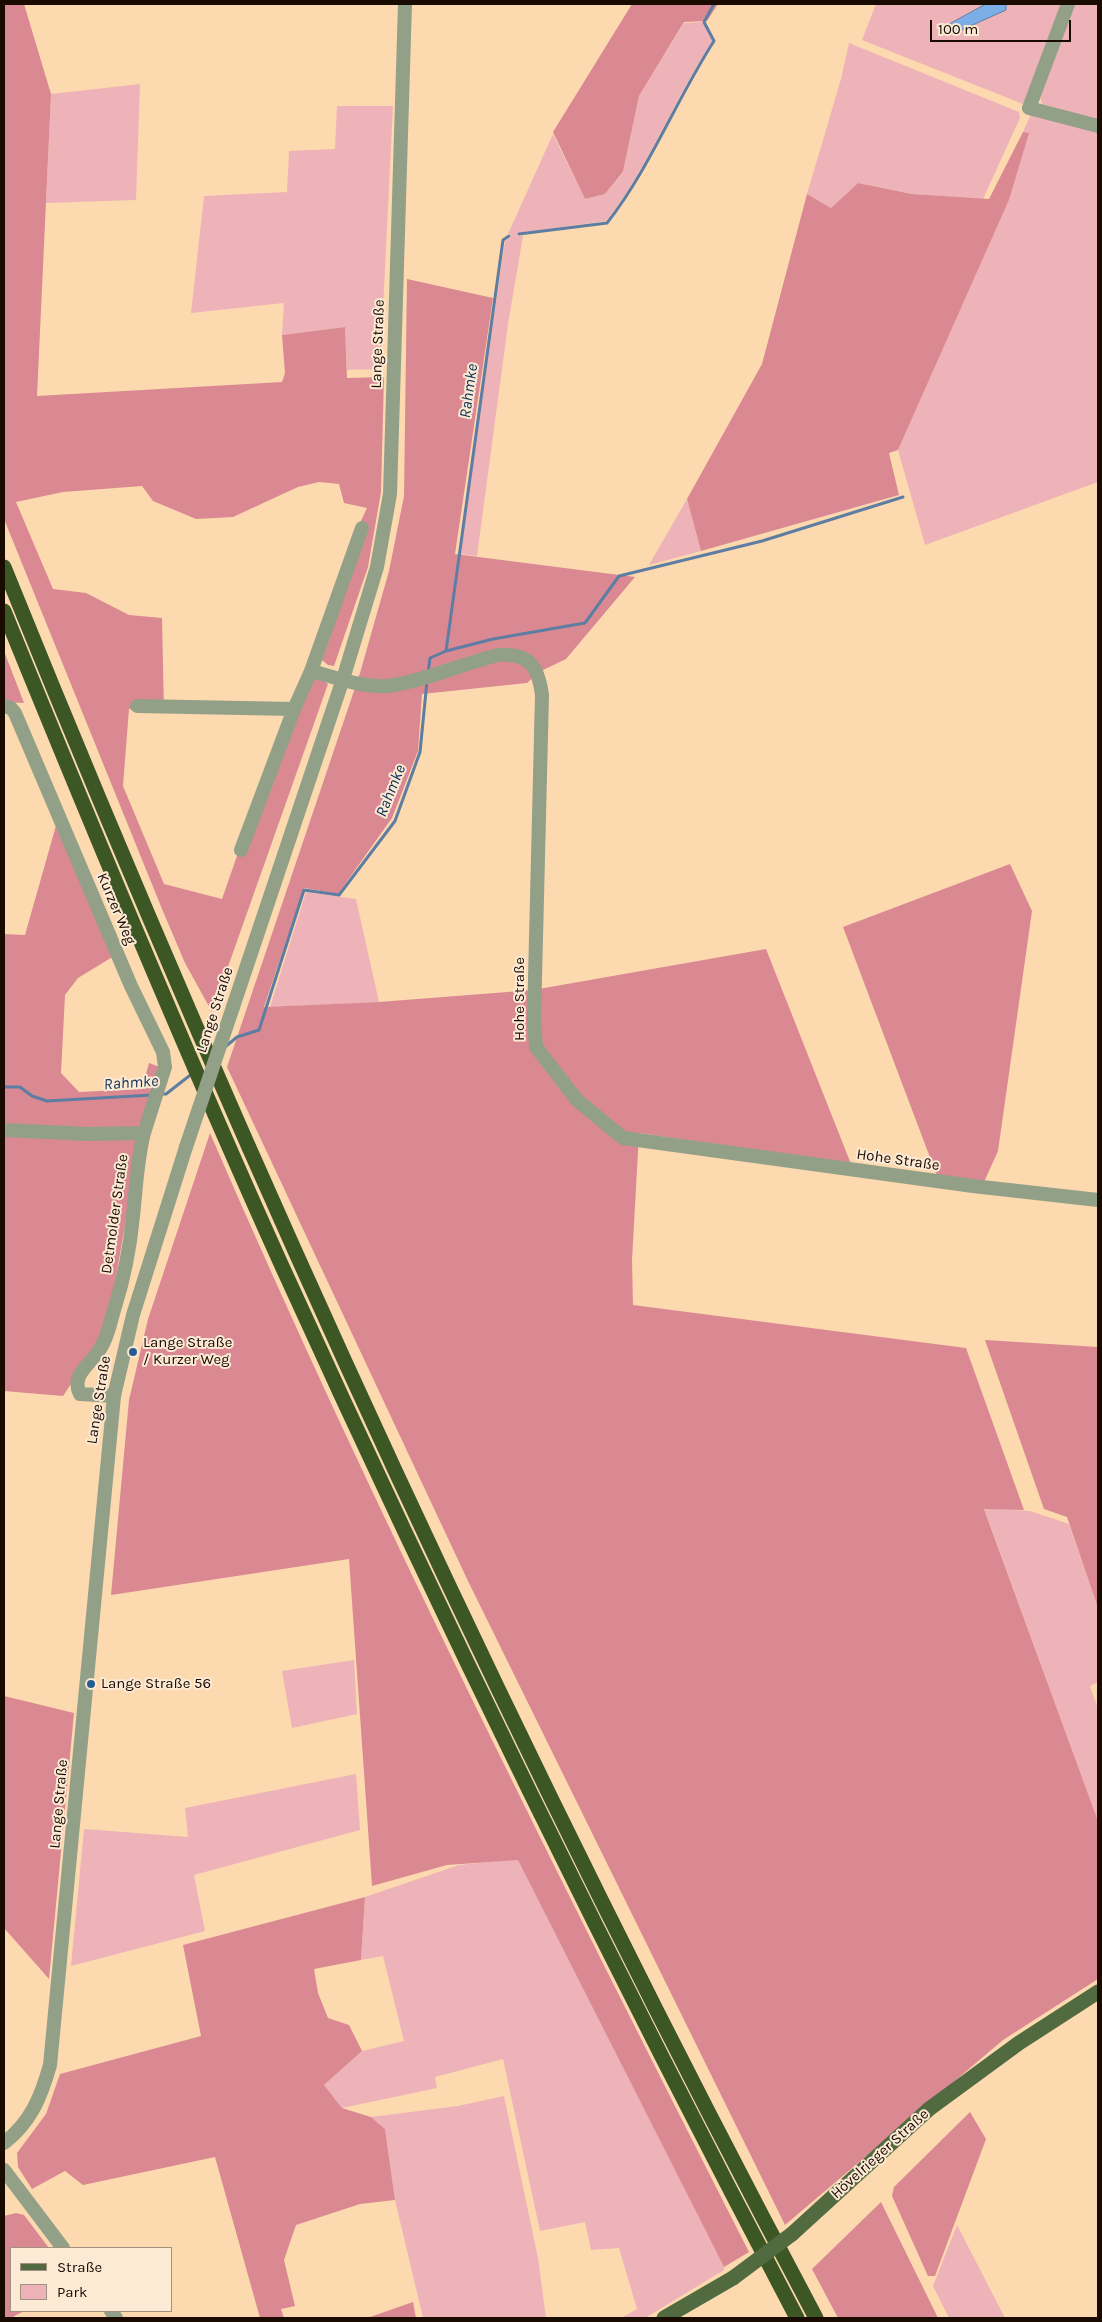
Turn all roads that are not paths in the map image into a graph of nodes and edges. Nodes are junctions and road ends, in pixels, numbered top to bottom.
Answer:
1 (405, 4) edge
2 (1068, 4) edge
3 (1098, 126) edge
4 (362, 528) dead end
5 (4, 567) edge
6 (4, 611) edge
7 (311, 670) junction
8 (343, 679) junction
9 (4, 706) edge
10 (137, 706) dead end
11 (294, 709) junction
12 (241, 850) dead end
13 (4, 1130) edge
14 (144, 1133) junction
15 (1098, 1200) edge
16 (114, 1396) junction
17 (1098, 1992) edge
18 (4, 2143) edge
19 (4, 2170) edge
20 (62, 2247) edge
21 (664, 2318) edge
22 (797, 2318) edge
23 (816, 2318) edge

1 - 8 street, Lange Straße
2 - 3 street
4 - 7 street
5 - 23 highway, bridge
6 - 22 highway
7 - 8 street
7 - 11 street
8 - 15 street, Hohe Straße
8 - 16 street, Lange Straße, bridge
9 - 14 street, Kurzer Weg
10 - 11 street
11 - 12 street
13 - 14 street, Detmolder Straße
14 - 16 street, Detmolder Straße
16 - 18 street, Lange Straße
17 - 21 main road, Hövelrieger Straße, bridge
19 - 20 street

